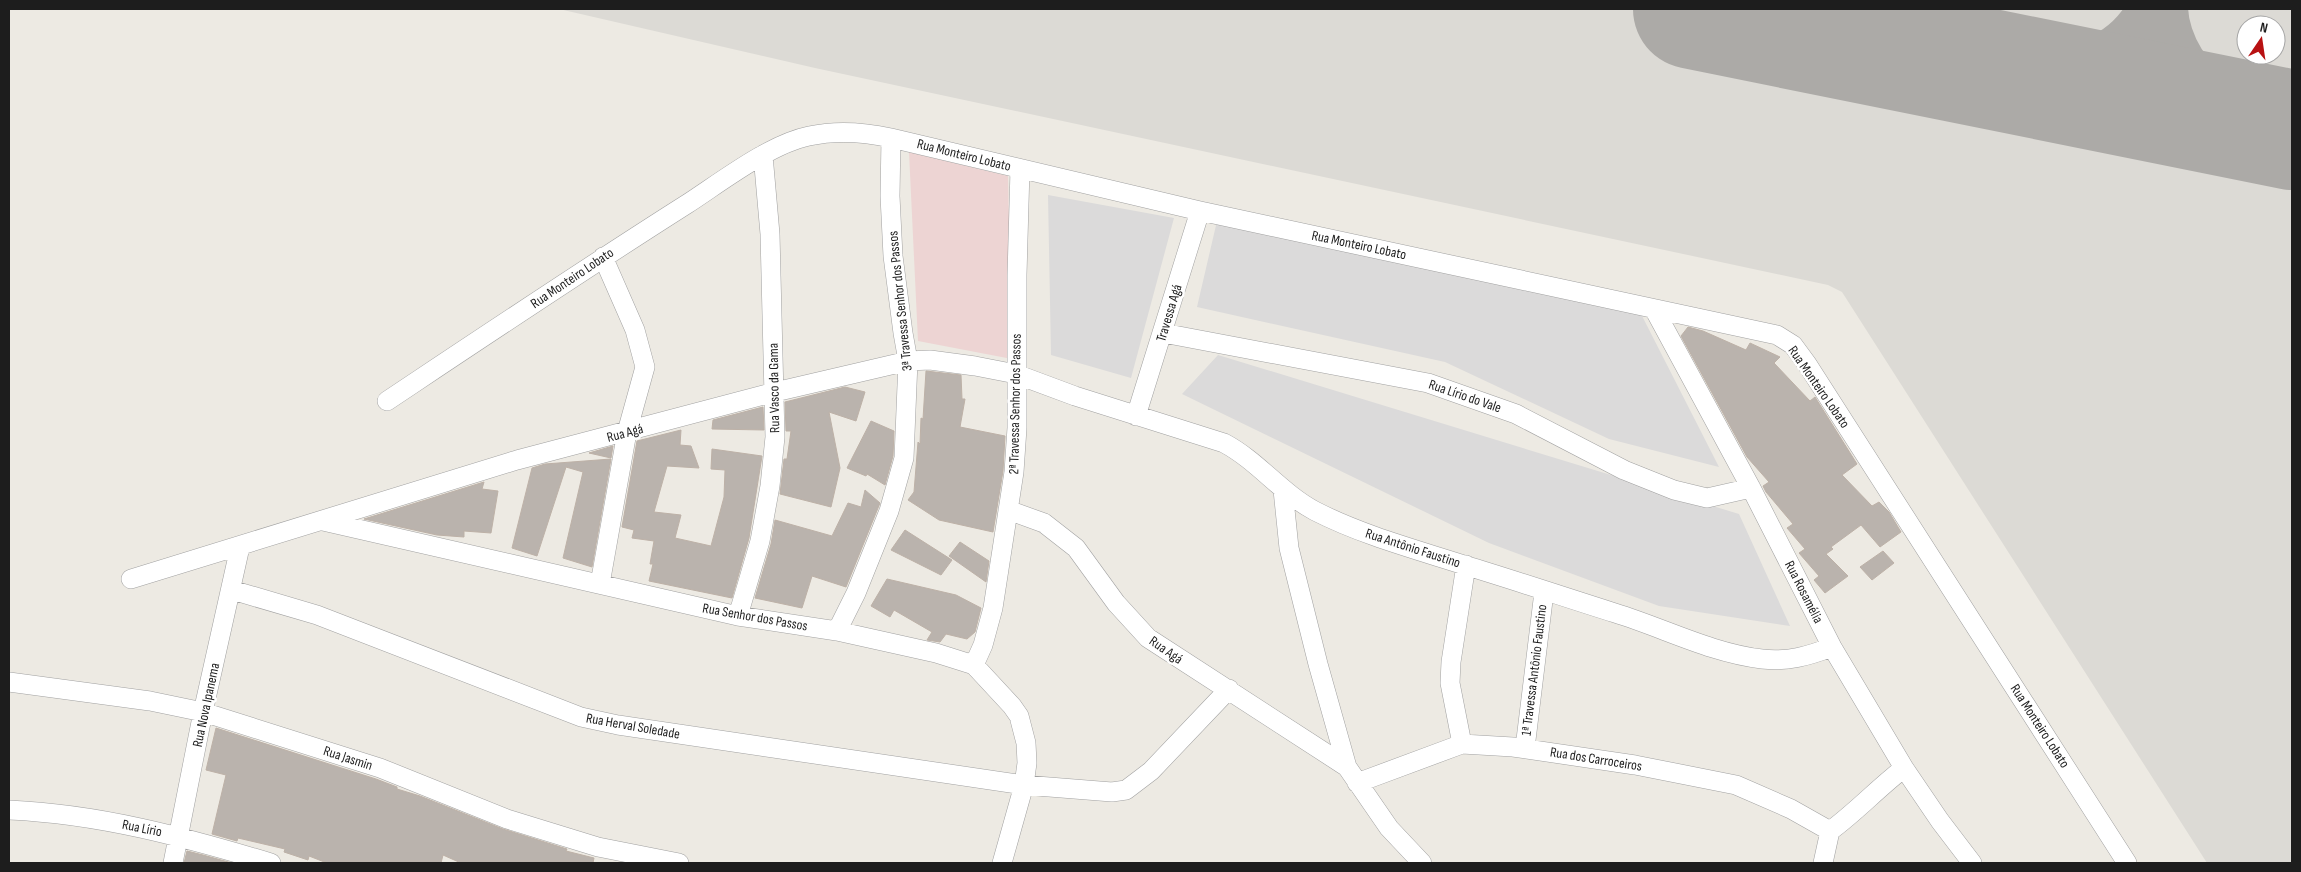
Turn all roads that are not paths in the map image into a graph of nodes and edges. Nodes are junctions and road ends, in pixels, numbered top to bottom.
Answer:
1 (891, 138) junction
2 (764, 155) junction
3 (1020, 169) junction
4 (1200, 211) junction
5 (603, 257) junction
6 (1654, 309) junction
7 (1163, 333) junction
8 (908, 361) junction
9 (1016, 374) junction
10 (775, 392) junction
11 (387, 401) dead end
12 (1136, 416) junction
13 (627, 432) junction
14 (1752, 488) junction
15 (1283, 490) junction
16 (1008, 510) junction
17 (322, 521) junction
18 (240, 547) junction
19 (1466, 565) junction
20 (131, 579) dead end
21 (600, 584) junction
22 (232, 590) junction
23 (1544, 592) junction
24 (738, 616) junction
25 (837, 631) junction
26 (1832, 647) junction
27 (974, 665) junction
28 (9, 682) edge
29 (1229, 689) junction
30 (203, 712) junction
31 (1462, 744) junction
32 (1525, 748) junction
33 (1904, 768) junction
34 (1352, 775) junction
35 (1024, 785) junction
36 (9, 810) edge
37 (1830, 831) junction
38 (180, 836) junction
39 (173, 863) edge
40 (271, 863) edge
41 (679, 863) edge
42 (1002, 863) edge
43 (1422, 863) edge
44 (1823, 863) edge
45 (1972, 863) edge
46 (2127, 863) edge

1 - 2 street, Rua Monteiro Lobato
1 - 3 street, Rua Monteiro Lobato
1 - 8 street, 3ª Travessa Senhor dos Passos
2 - 5 street, Rua Monteiro Lobato
2 - 10 street, Rua Vasco da Gama
3 - 4 street, Rua Monteiro Lobato
3 - 9 street, 2ª Travessa Senhor dos Passos
4 - 6 street, Rua Monteiro Lobato
4 - 7 street, Travessa Agá
5 - 11 street, Rua Monteiro Lobato
5 - 13 street
6 - 14 street, Rua Rosamélia
6 - 46 street, Rua Monteiro Lobato
7 - 12 street, Travessa Agá
7 - 14 street, Rua Lírio do Vale
8 - 9 street, Rua Agá
8 - 10 street, Rua Agá
8 - 25 street, 3ª Travessa Senhor dos Passos
9 - 12 street, Rua Antônio Faustino
9 - 16 street, 2ª Travessa Senhor dos Passos
10 - 13 street, Rua Agá
10 - 24 street, Rua Vasco da Gama
12 - 15 street, Rua Antônio Faustino
13 - 17 street, Rua Agá
13 - 21 street
14 - 26 street, Rua Rosamélia
15 - 19 street, Rua Antônio Faustino
15 - 34 street, Rua Agá
16 - 27 street, 2ª Travessa Senhor dos Passos
16 - 29 street, Rua Agá
17 - 18 street, Rua Agá
17 - 21 street, Rua Senhor dos Passos
18 - 20 street, Rua Agá
18 - 22 street, Rua Nova Ipanema
19 - 23 street, Rua Antônio Faustino
19 - 31 street
21 - 24 street, Rua Senhor dos Passos
22 - 30 street, Rua Nova Ipanema
22 - 35 street, Rua Herval Soledade
23 - 26 street, Rua Antônio Faustino
23 - 32 street, 1ª Travessa Antônio Faustino
24 - 25 street, Rua Senhor dos Passos
25 - 27 street, Rua Senhor dos Passos
26 - 33 street, Rua Rosamélia
27 - 35 street, Rua Senhor dos Passos
28 - 30 street, Rua Jasmin
29 - 34 street, Rua Agá
29 - 35 street, Rua Herval Soledade
30 - 38 street, Rua Nova Ipanema
30 - 41 street, Rua Jasmin
31 - 32 street, Rua dos Carroceiros
31 - 34 street, Rua dos Carroceiros
32 - 37 street, Rua dos Carroceiros
33 - 37 street
33 - 45 street, Rua Rosamélia
34 - 43 street, Rua Agá
35 - 42 street, Rua Senhor dos Passos
36 - 38 street, Rua Lírio
37 - 44 street
38 - 39 street, Rua Nova Ipanema
38 - 40 street, Rua Lírio

